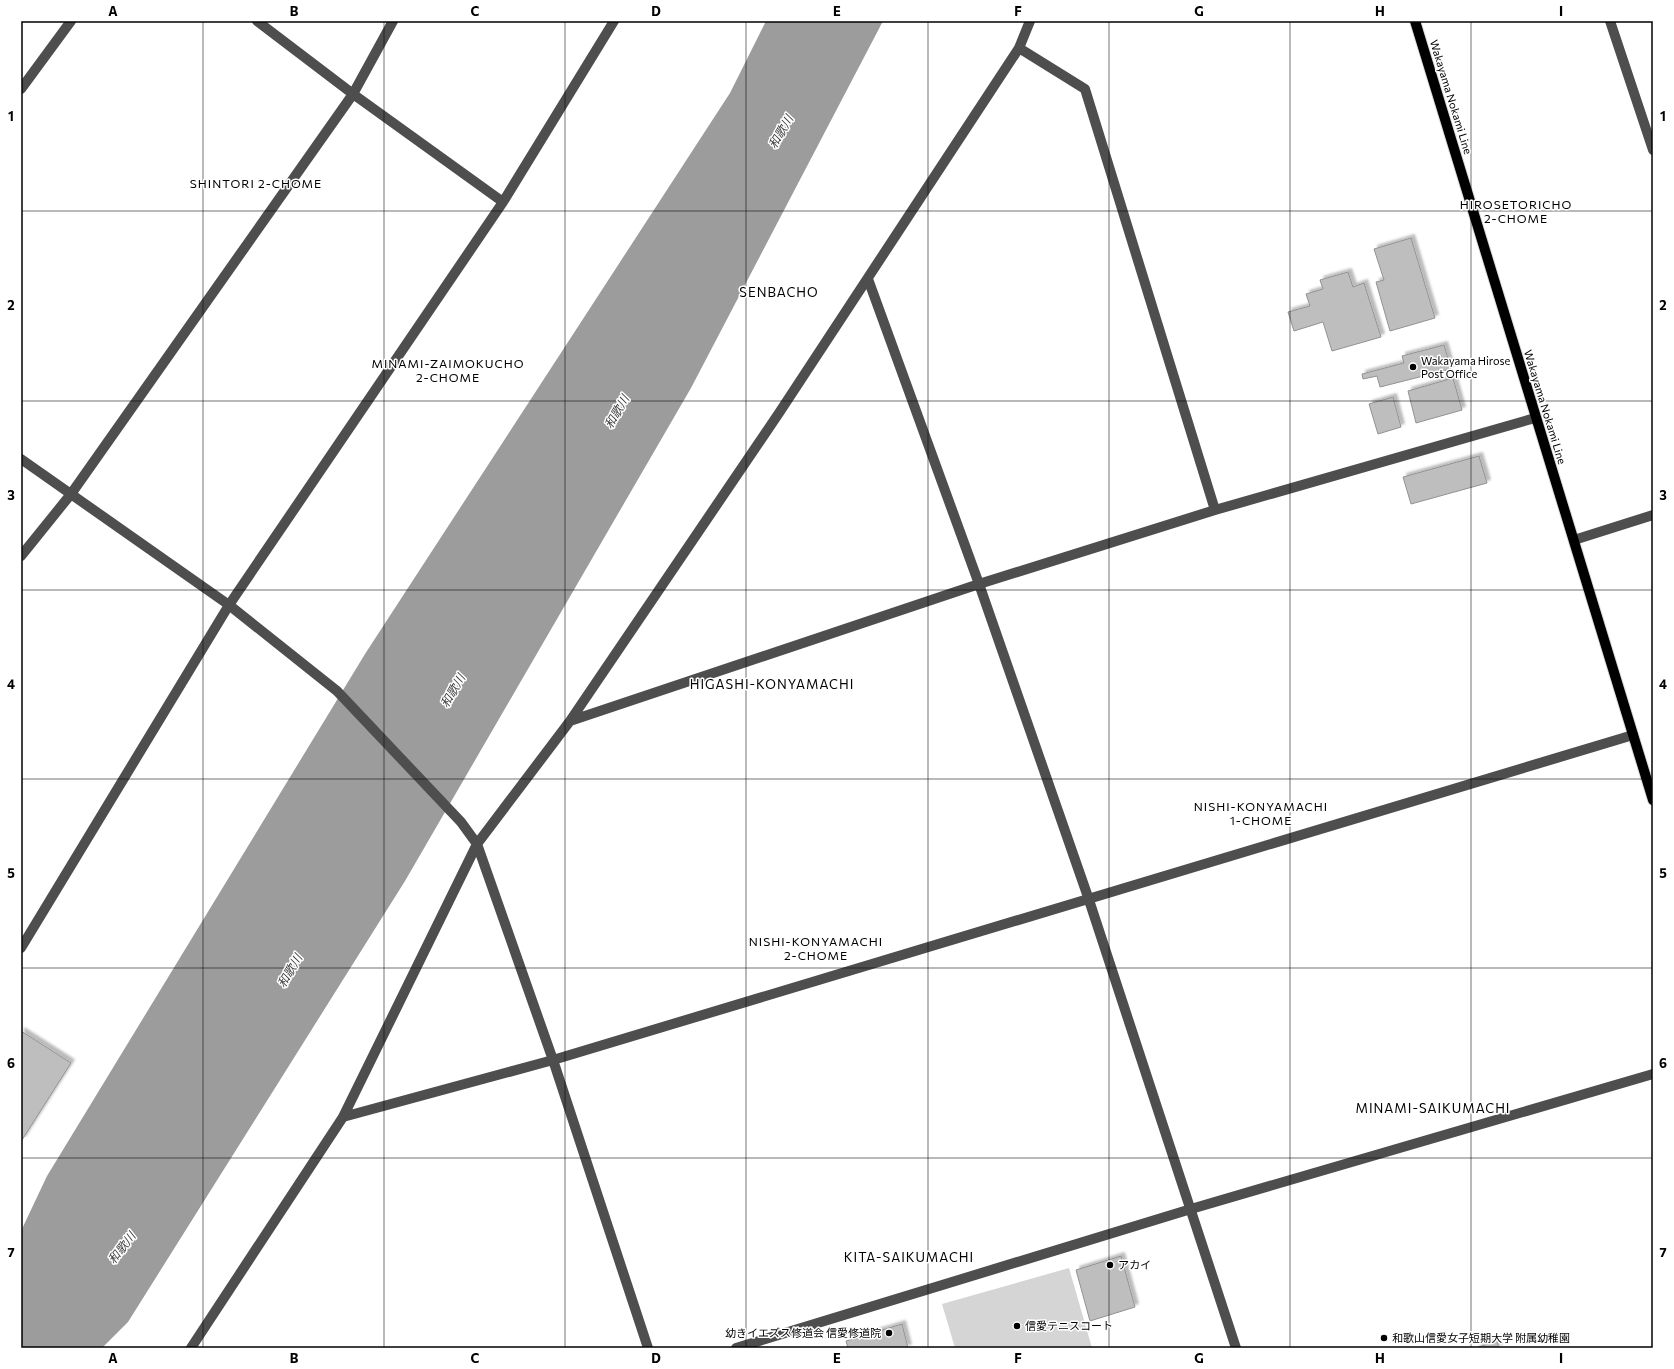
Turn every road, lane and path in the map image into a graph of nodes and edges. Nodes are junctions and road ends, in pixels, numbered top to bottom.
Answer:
1 (71, 21) edge
2 (257, 21) edge
3 (393, 21) edge
4 (614, 21) edge
5 (1030, 21) edge
6 (1415, 21) edge
7 (1610, 21) edge
8 (1019, 48) junction
9 (21, 89) edge
10 (353, 94) junction
11 (1653, 150) edge
12 (503, 202) junction
13 (868, 279) junction
14 (1535, 418) junction
15 (21, 459) edge
16 (71, 494) junction
17 (1215, 510) junction
18 (1653, 514) edge
19 (1574, 540) junction
20 (21, 556) edge
21 (979, 584) junction
22 (229, 605) junction
23 (570, 721) junction
24 (1633, 735) junction
25 (1653, 800) edge
26 (477, 844) junction
27 (1088, 897) junction
28 (21, 948) edge
29 (553, 1060) junction
30 (1653, 1074) edge
31 (344, 1117) junction
32 (1191, 1210) junction
33 (191, 1348) edge
34 (648, 1348) edge
35 (736, 1348) edge
36 (1236, 1348) edge

1 - 9 street
2 - 10 street
3 - 10 street
4 - 12 street
5 - 8 street
6 - 14 main road, Wakayama Nokami Line
7 - 11 street
8 - 13 street
8 - 17 street
10 - 12 street
10 - 16 street
12 - 22 street
13 - 21 street
13 - 23 street
14 - 17 street
14 - 19 main road, Wakayama Nokami Line
15 - 16 street
16 - 20 street
16 - 22 street
17 - 21 street
18 - 19 street
19 - 24 main road, Wakayama Nokami Line
21 - 23 street
21 - 27 street
22 - 26 street
22 - 28 street
23 - 26 street
24 - 25 main road, Wakayama Nokami Line
24 - 27 street
26 - 29 street
26 - 31 street
27 - 29 street
27 - 32 street
29 - 31 street
29 - 34 street
30 - 32 street
31 - 33 street
32 - 35 street
32 - 36 street

